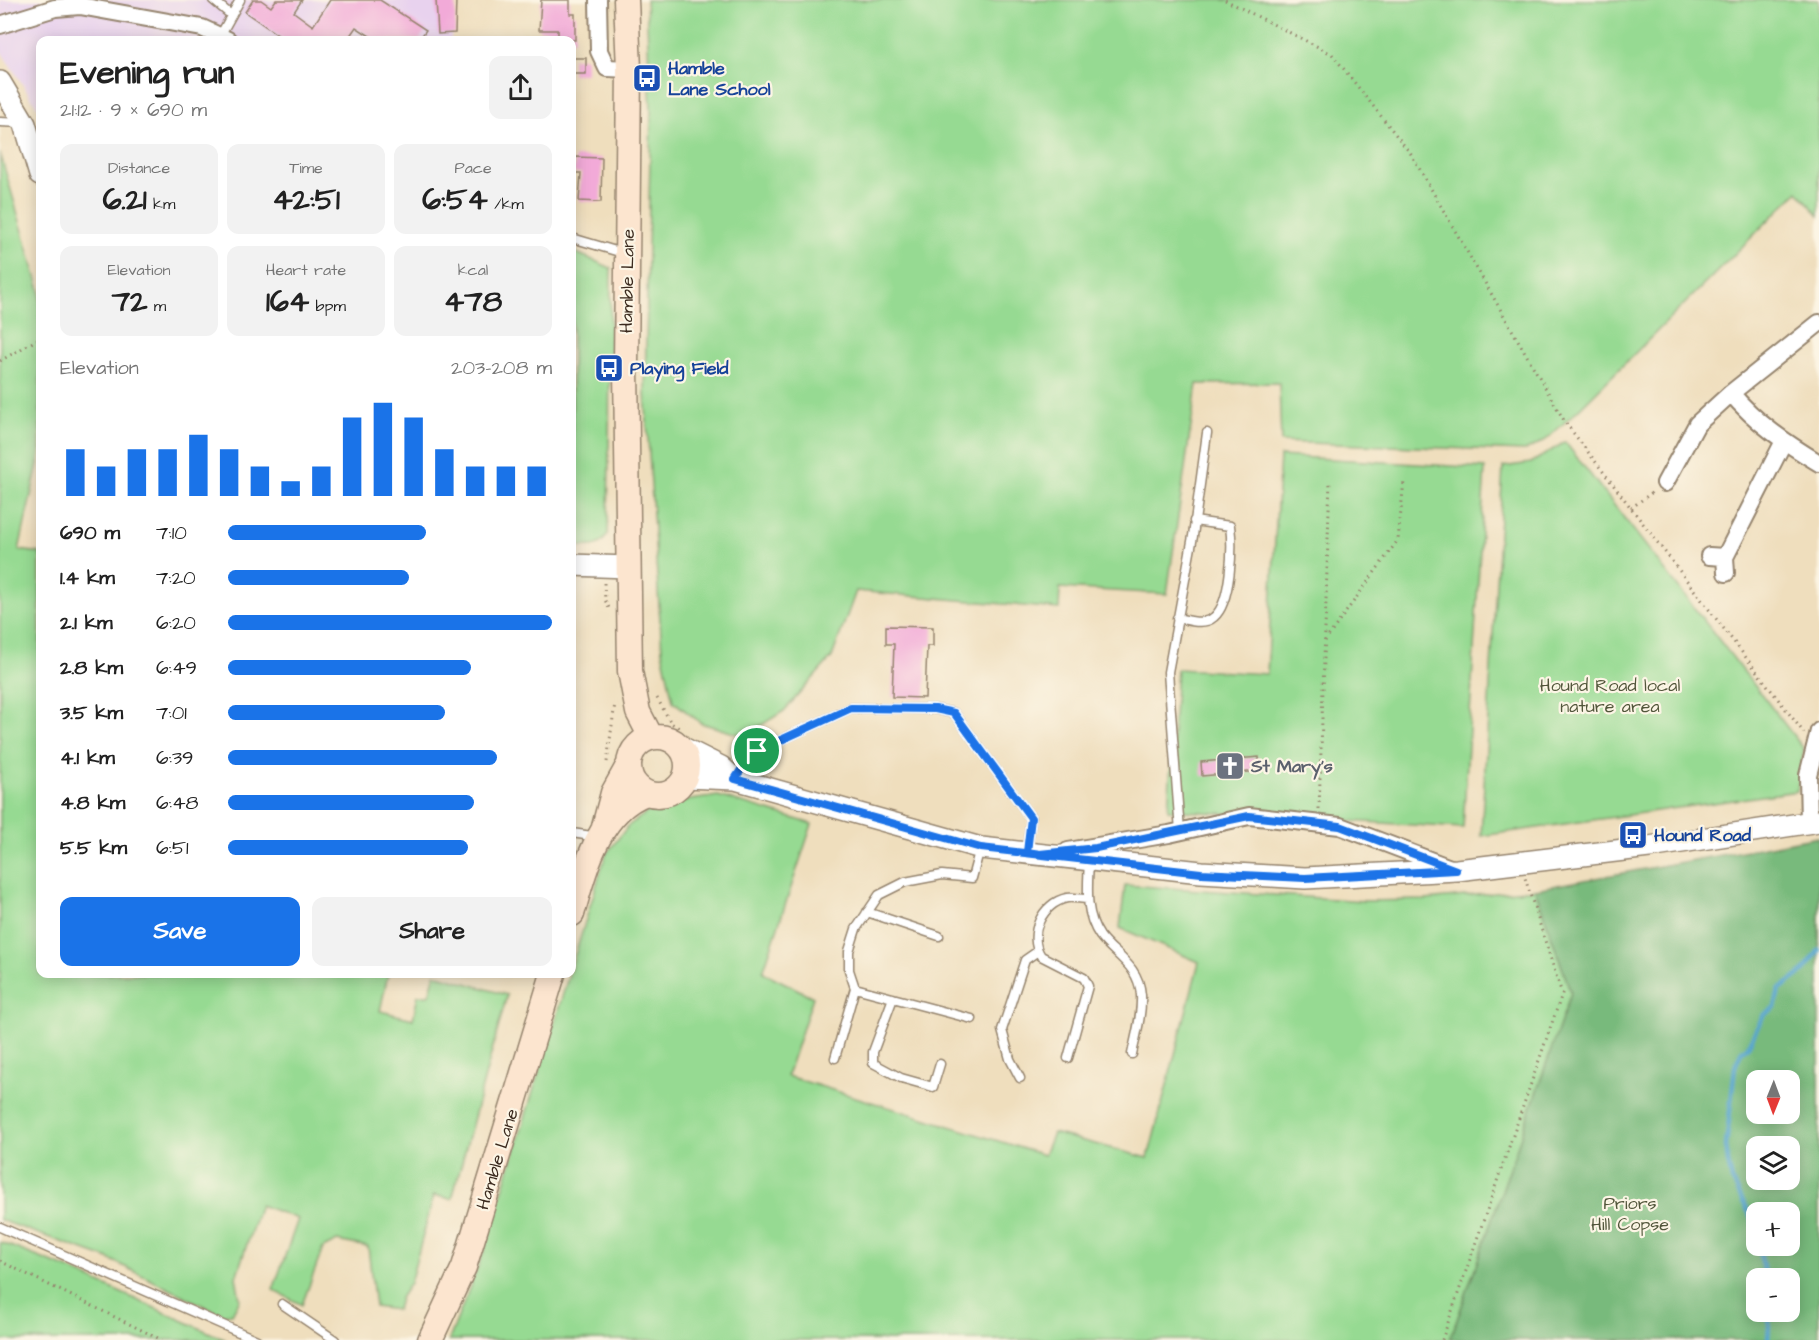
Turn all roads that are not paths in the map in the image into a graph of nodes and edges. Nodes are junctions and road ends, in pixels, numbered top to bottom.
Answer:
1 (213, 0) edge
2 (240, 0) edge
3 (598, 0) edge
4 (626, 0) edge
5 (64, 3) edge
6 (231, 15) junction
7 (0, 25) edge
8 (218, 36) edge
9 (225, 36) edge
10 (629, 69) junction
11 (0, 82) edge
12 (0, 122) edge
13 (25, 123) junction
14 (36, 161) edge
15 (576, 239) edge
16 (626, 254) junction
17 (1819, 323) edge
18 (1731, 393) junction
19 (1207, 433) dead end
20 (1784, 441) junction
21 (1819, 463) edge
22 (1665, 483) road end
23 (1194, 521) junction
24 (1720, 562) dead end
25 (576, 565) edge
26 (628, 567) junction
27 (1177, 618) junction
28 (651, 737) junction
29 (1817, 738) edge
30 (679, 746) junction
31 (628, 766) junction
32 (735, 779) junction
33 (683, 784) junction
34 (651, 798) junction
35 (1814, 822) edge
36 (1180, 831) junction
37 (601, 832) junction
38 (576, 833) edge
39 (981, 848) junction
40 (1034, 853) junction
41 (1089, 858) junction
42 (1456, 870) junction
43 (1087, 900) junction
44 (576, 903) edge
45 (867, 912) junction
46 (939, 936) dead end
47 (1038, 951) junction
48 (552, 978) edge
49 (855, 988) junction
50 (893, 998) junction
51 (972, 1018) dead end
52 (1132, 1054) dead end
53 (835, 1058) dead end
54 (1068, 1058) dead end
55 (940, 1064) dead end
56 (1020, 1078) dead end
57 (0, 1227) edge
58 (282, 1304) dead end
59 (257, 1340) edge
60 (334, 1340) edge
61 (430, 1340) edge

1 - 6 lane
2 - 6 lane
3 - 10 street
4 - 10 main road, Hamble Lane
5 - 7 street
5 - 8 street
6 - 9 lane
10 - 16 main road, Hamble Lane
11 - 13 street
12 - 13 lane
13 - 14 street
15 - 16 lane
16 - 26 main road, Hamble Lane
17 - 18 street
18 - 20 street
18 - 22 street
19 - 23 lane
20 - 21 street
20 - 24 street
23 - 27 lane
23 - 27 lane
25 - 26 street
26 - 28 main road, Hamble Lane
27 - 36 lane
28 - 30 main road
28 - 31 main road
29 - 35 street
30 - 32 street
30 - 33 main road
31 - 34 main road
31 - 37 main road
32 - 33 street
32 - 39 street
32 - 40 lane
33 - 34 main road
34 - 37 main road
35 - 42 street
36 - 40 street
36 - 42 street
37 - 38 lane
37 - 44 main road
39 - 40 street
39 - 45 lane
40 - 41 street
41 - 42 street
41 - 43 lane
43 - 47 lane
43 - 52 lane
45 - 46 lane
45 - 49 lane
47 - 54 lane
47 - 56 lane
48 - 61 main road, Hamble Lane
49 - 50 lane
49 - 53 lane
50 - 51 lane
50 - 55 lane
57 - 59 lane
58 - 60 lane

